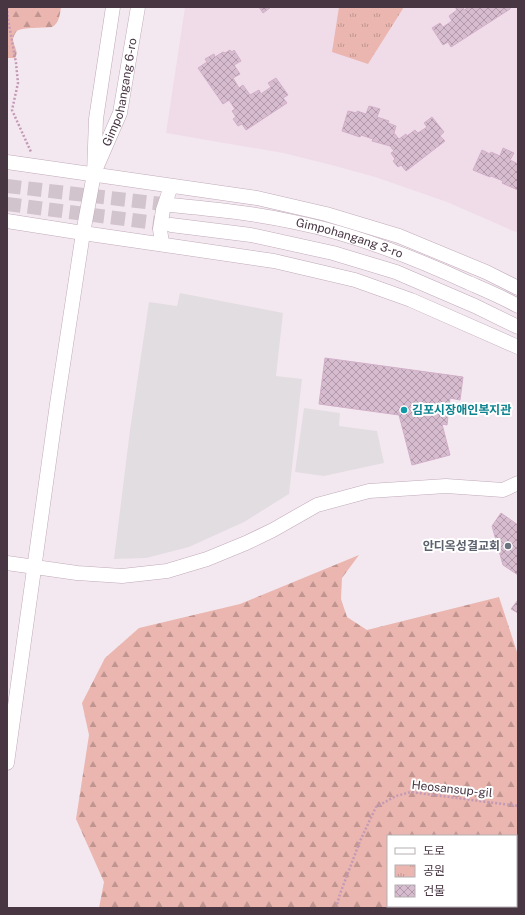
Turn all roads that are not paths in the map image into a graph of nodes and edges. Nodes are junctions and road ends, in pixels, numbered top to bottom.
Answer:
1 (113, 7) edge
2 (138, 7) edge
3 (7, 162) edge
4 (94, 174) junction
5 (171, 186) junction
6 (170, 205) tunnel mouth
7 (7, 220) edge
8 (171, 225) tunnel mouth
9 (83, 233) junction
10 (162, 244) junction
11 (518, 288) edge
12 (518, 306) edge
13 (518, 327) edge
14 (518, 347) edge
15 (518, 483) edge
16 (7, 563) edge
17 (34, 567) junction
18 (7, 762) edge

1 - 4 street, Gimpohangang 6-ro
2 - 4 street, Gimpohangang 6-ro
3 - 4 street
4 - 5 street
4 - 9 street, Gimpohangang 6-ro
5 - 10 street
5 - 11 street
6 - 12 street, Gimpohangang 3-ro
7 - 9 street
8 - 13 street, Gimpohangang 3-ro
9 - 10 street
9 - 17 street, Gimpohangang 6-ro
10 - 14 street
15 - 17 street
16 - 17 street
17 - 18 street, Gimpohangang 6-ro

